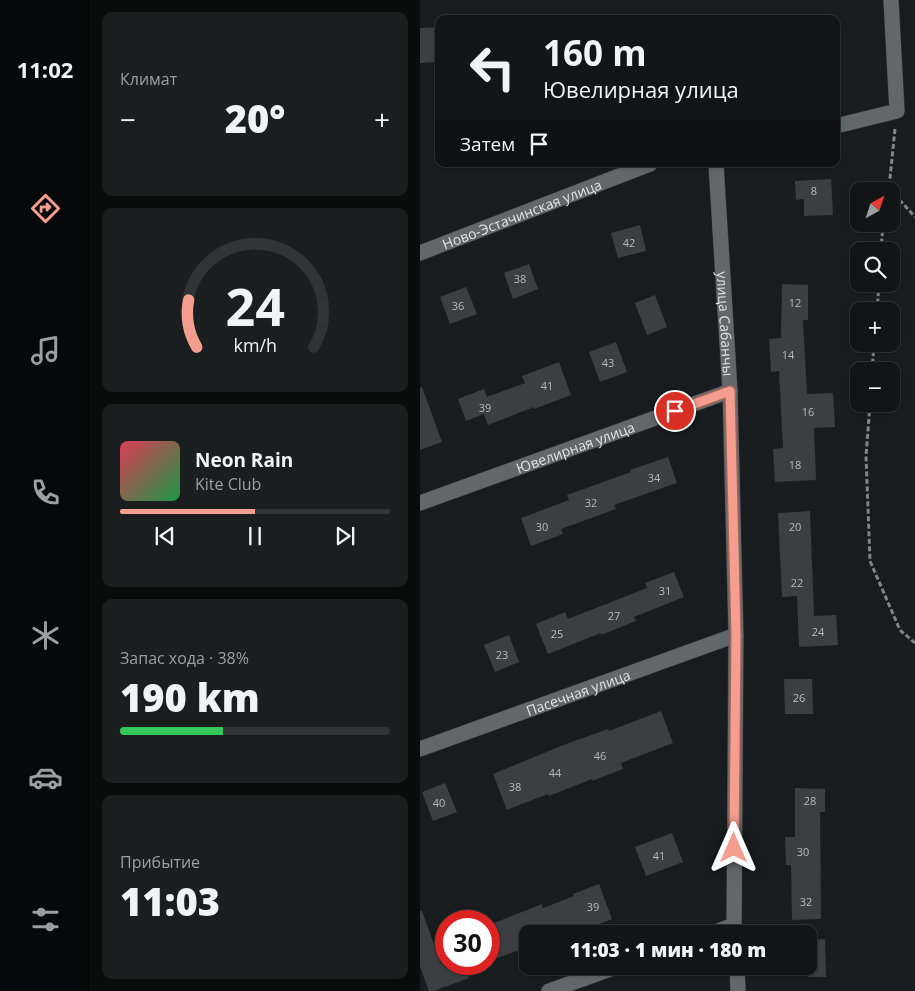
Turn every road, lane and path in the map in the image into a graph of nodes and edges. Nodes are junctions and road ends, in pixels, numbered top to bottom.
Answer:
1 (890, 0) edge
2 (897, 111) junction
3 (840, 125) edge
4 (642, 167) edge
5 (716, 167) edge
6 (889, 182) edge
7 (900, 202) edge
8 (915, 217) edge
9 (420, 253) edge
10 (730, 391) junction
11 (869, 412) edge
12 (420, 503) edge
13 (736, 635) junction
14 (915, 643) edge
15 (420, 749) edge
16 (734, 925) edge
17 (594, 975) edge
18 (737, 975) edge
19 (549, 991) edge
20 (738, 991) edge

1 - 2 street
2 - 3 street
2 - 6 path
4 - 9 street, Ново-Эстачинская улица
5 - 10 street, улица Сабанчы
7 - 8 path
10 - 12 street, Ювелирная улица
10 - 13 street, улица Сабанчы
11 - 14 path
13 - 15 street, Пасечная улица
13 - 16 street, улица Сабанчы
17 - 19 street
18 - 20 street

